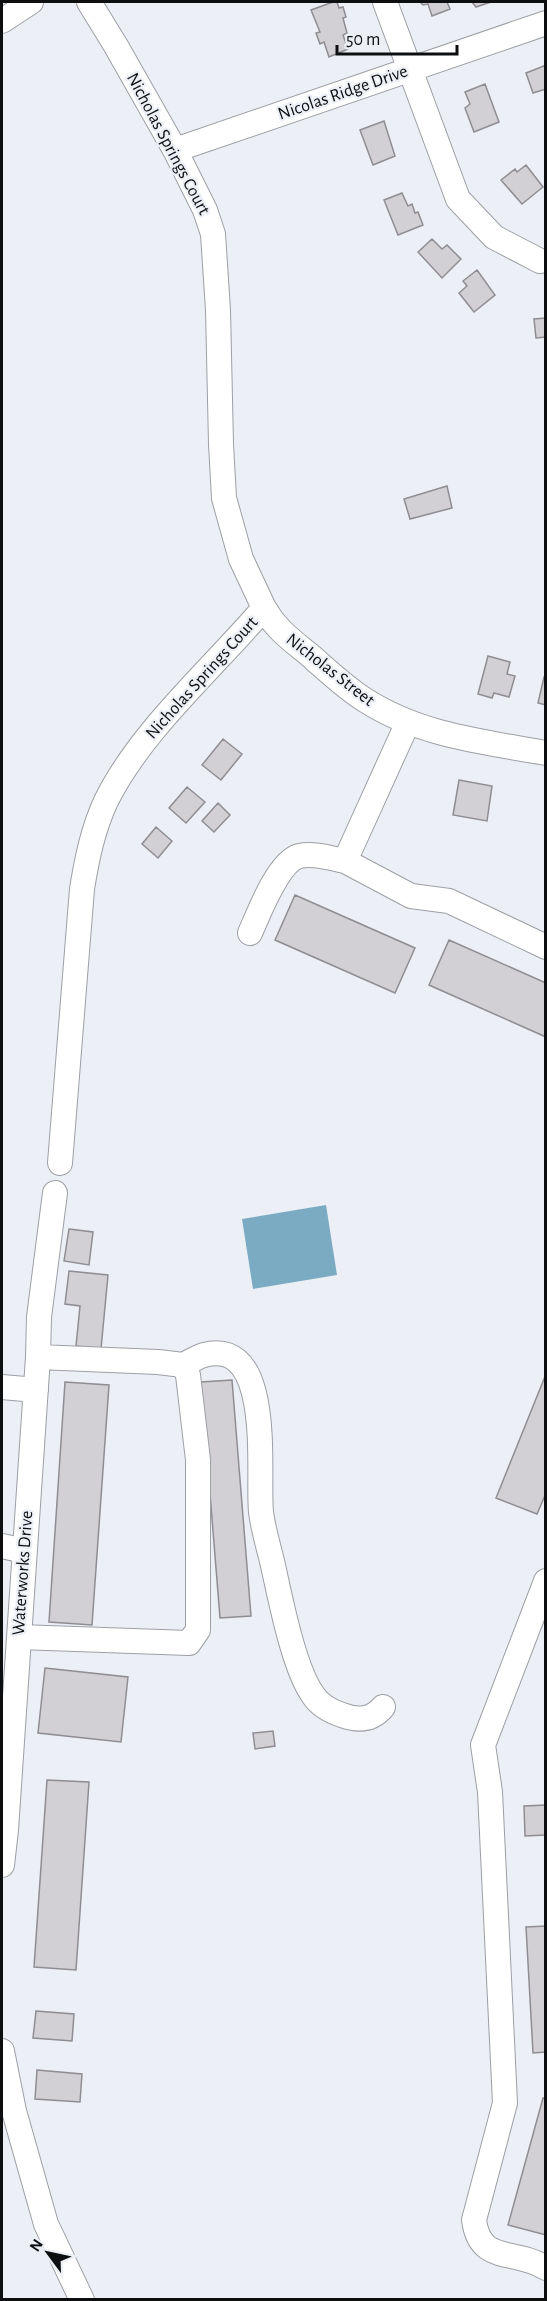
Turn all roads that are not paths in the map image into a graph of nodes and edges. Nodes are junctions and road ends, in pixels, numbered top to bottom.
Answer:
1 (31, 2) edge
2 (89, 2) edge
3 (384, 2) edge
4 (2, 21) edge
5 (546, 23) edge
6 (409, 71) junction
7 (175, 150) junction
8 (540, 261) dead end
9 (264, 608) junction
10 (408, 722) junction
11 (546, 753) edge
12 (345, 861) junction
13 (250, 933) dead end
14 (546, 947) edge
15 (60, 1163) dead end
16 (55, 1193) dead end
17 (38, 1357) junction
18 (183, 1365) junction
19 (2, 1387) edge
20 (36, 1390) junction
21 (13, 1549) edge
22 (546, 1581) edge
23 (18, 1637) junction
24 (383, 1707) dead end
25 (7, 1735) edge
26 (2, 1865) edge
27 (2, 2051) edge
28 (546, 2268) edge
29 (82, 2300) edge

1 - 4 street
2 - 7 street, Nicholas Springs Court
3 - 6 street
5 - 6 street, Nicolas Ridge Drive
6 - 7 street, Nicolas Ridge Drive
6 - 8 street
7 - 9 street, Nicholas Springs Court
9 - 10 street, Nicholas Street
9 - 15 street, Nicholas Springs Court
10 - 11 street, Nicholas Street
10 - 12 street
12 - 13 street
12 - 14 street
16 - 17 street, Waterworks Drive
17 - 18 street
17 - 20 street, Waterworks Drive
18 - 23 street
18 - 24 street
19 - 20 street
20 - 21 street, Waterworks Drive
21 - 23 street, Waterworks Drive
22 - 28 street
23 - 25 street, Waterworks Drive
25 - 26 street, Waterworks Drive
27 - 29 street

